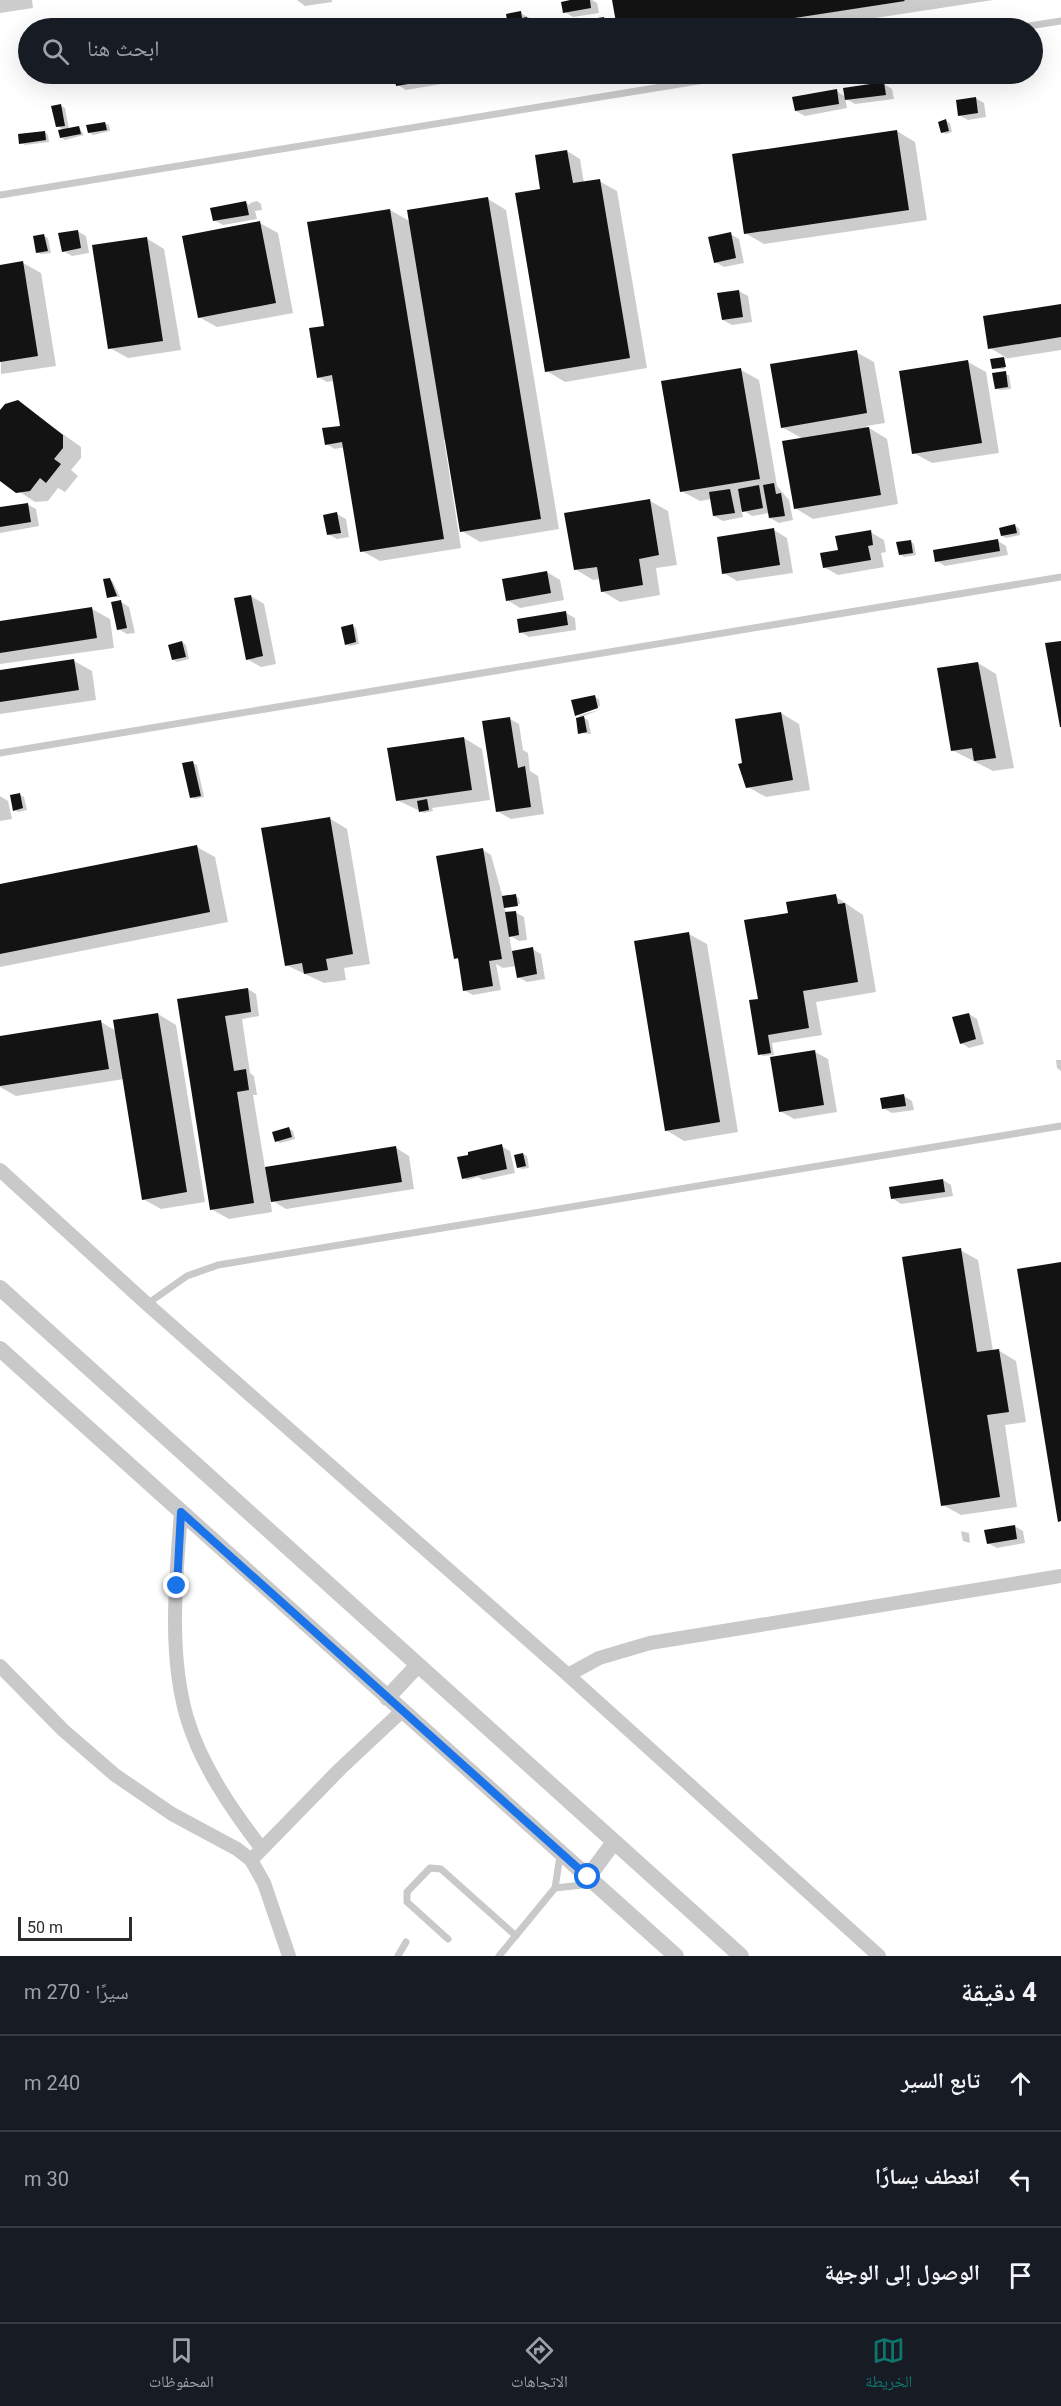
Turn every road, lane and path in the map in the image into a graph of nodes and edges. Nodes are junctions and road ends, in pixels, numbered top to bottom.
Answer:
1 (1061, 21) edge
2 (1043, 24) edge
3 (680, 84) edge
4 (0, 195) edge
5 (1061, 577) edge
6 (0, 753) edge
7 (1061, 1126) edge
8 (0, 1170) edge
9 (0, 1288) edge
10 (147, 1304) junction
11 (0, 1349) edge
12 (181, 1512) junction
13 (1061, 1576) edge
14 (418, 1665) junction
15 (0, 1666) edge
16 (568, 1674) junction
17 (387, 1698) junction
18 (402, 1711) junction
19 (614, 1842) junction
20 (262, 1849) junction
21 (560, 1852) junction
22 (251, 1860) junction
23 (592, 1881) junction
24 (555, 1888) junction
25 (516, 1936) junction
26 (448, 1939) dead end
27 (406, 1942) dead end
28 (289, 1956) edge
29 (398, 1956) edge
30 (500, 1956) edge
31 (676, 1956) edge
32 (741, 1956) edge
33 (879, 1956) edge

1 - 2 lane
3 - 4 lane
5 - 6 lane
7 - 10 lane
8 - 10 street
9 - 14 street
10 - 16 street
11 - 12 street
12 - 17 street
12 - 20 street
13 - 16 street
14 - 17 street
14 - 19 street
15 - 22 street
16 - 33 street
17 - 18 street
18 - 20 street
18 - 21 street
19 - 23 street
19 - 32 street
20 - 22 street
21 - 23 street
21 - 24 lane
22 - 28 street
23 - 24 lane
23 - 31 street
24 - 25 lane
25 - 26 lane
25 - 30 lane
27 - 29 lane

